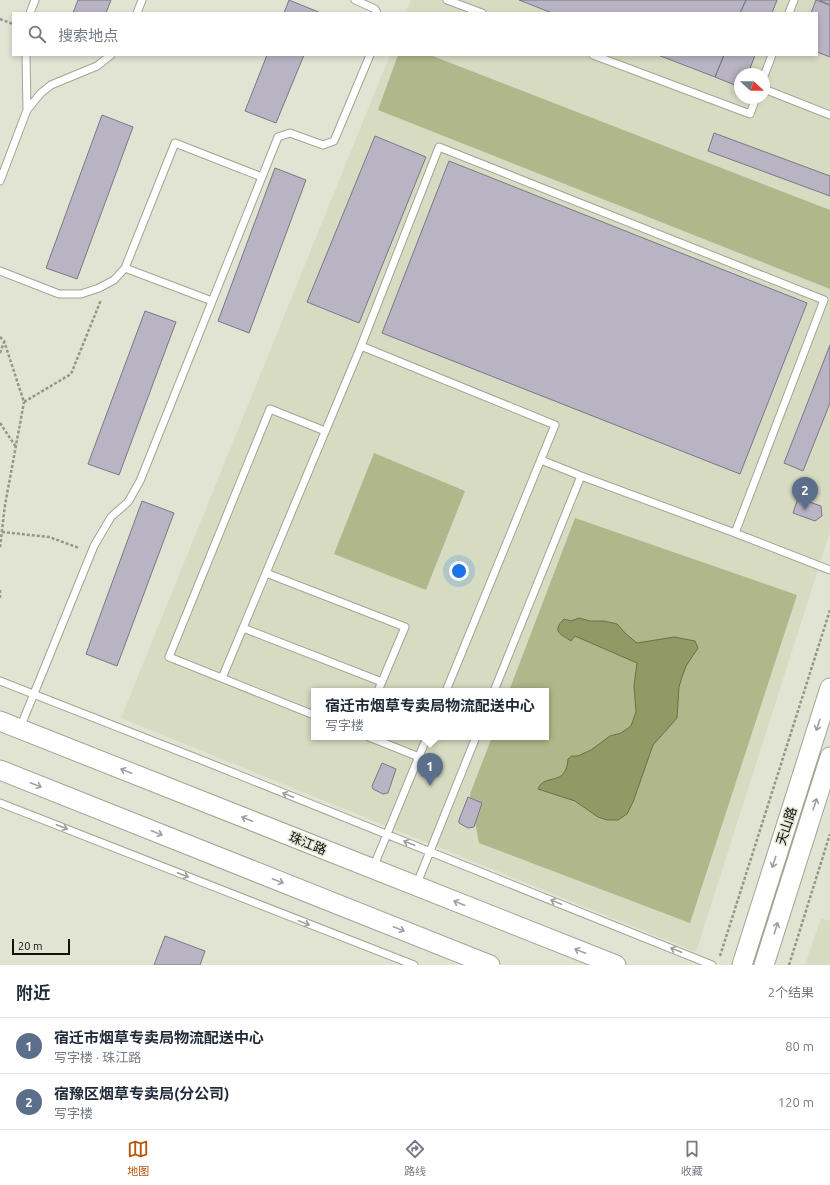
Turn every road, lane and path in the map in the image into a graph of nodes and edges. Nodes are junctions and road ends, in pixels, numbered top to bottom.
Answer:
1 (36, 0) edge
2 (142, 0) edge
3 (355, 0) edge
4 (447, 0) edge
5 (794, 0) edge
6 (30, 12) edge
7 (137, 12) edge
8 (377, 12) edge
9 (479, 12) edge
10 (788, 12) edge
11 (0, 19) edge
12 (12, 24) edge
13 (26, 56) edge
14 (110, 56) edge
15 (370, 56) edge
16 (597, 56) edge
17 (772, 56) edge
18 (767, 68) edge
19 (770, 91) edge
20 (754, 104) edge
21 (27, 110) junction
22 (830, 115) edge
23 (262, 177) junction
24 (0, 181) edge
25 (125, 268) junction
26 (0, 271) edge
27 (108, 283) junction
28 (212, 301) junction
29 (0, 337) edge
30 (4, 341) junction
31 (361, 346) junction
32 (0, 353) edge
33 (24, 402) junction
34 (0, 423) edge
35 (326, 431) junction
36 (16, 447) junction
37 (541, 460) junction
38 (580, 476) junction
39 (2, 532) junction
40 (735, 533) junction
41 (0, 547) edge
42 (91, 553) junction
43 (830, 570) edge
44 (266, 573) junction
45 (0, 590) edge
46 (0, 599) edge
47 (830, 610) edge
48 (243, 628) junction
49 (222, 678) junction
50 (0, 681) edge
51 (382, 682) junction
52 (379, 688) edge
53 (447, 688) edge
54 (495, 688) edge
55 (830, 688) edge
56 (34, 695) junction
57 (311, 714) edge
58 (0, 721) edge
59 (20, 729) junction
60 (376, 740) edge
61 (426, 740) edge
62 (475, 740) edge
63 (419, 757) junction
64 (830, 757) edge
65 (0, 770) edge
66 (0, 803) edge
67 (830, 834) edge
68 (387, 835) junction
69 (430, 852) junction
70 (373, 869) junction
71 (416, 886) junction
72 (720, 957) dead end
73 (753, 963) edge
74 (414, 965) edge
75 (490, 965) edge
76 (616, 965) edge
77 (712, 965) edge
78 (789, 965) edge

1 - 6 lane
2 - 7 lane
3 - 8 lane
4 - 9 lane
5 - 10 lane
11 - 12 path
13 - 21 lane
14 - 21 lane
15 - 23 lane
16 - 20 lane
17 - 18 lane
19 - 22 lane
21 - 24 lane
23 - 25 lane
23 - 28 lane
25 - 27 lane
25 - 28 lane
26 - 27 lane
27 - 33 path
28 - 42 lane
29 - 30 path
30 - 32 path
30 - 33 path
31 - 35 lane
31 - 37 lane
31 - 40 lane
33 - 36 path
34 - 36 path
35 - 44 lane
35 - 49 lane
36 - 39 path
37 - 38 lane
37 - 53 lane
38 - 40 lane
38 - 54 lane
39 - 41 path
39 - 42 path
40 - 43 lane
42 - 56 lane
44 - 48 lane
44 - 51 lane
45 - 46 path
47 - 72 path
48 - 49 lane
48 - 51 lane
49 - 57 lane
50 - 56 lane
51 - 52 lane
55 -> 73 street, 天山路
56 - 59 lane
68 -> 56 lane
58 - 59 street, 珠江路
70 -> 59 street, 珠江路
60 - 63 lane
61 - 63 lane
62 - 69 lane
63 - 68 lane
73 -> 64 street, 天山路
65 -> 75 street
66 -> 74 lane
67 - 78 path
69 -> 68 lane
68 - 70 lane
69 - 71 lane
77 -> 69 lane
70 - 71 street, 珠江路
76 -> 71 street, 珠江路

